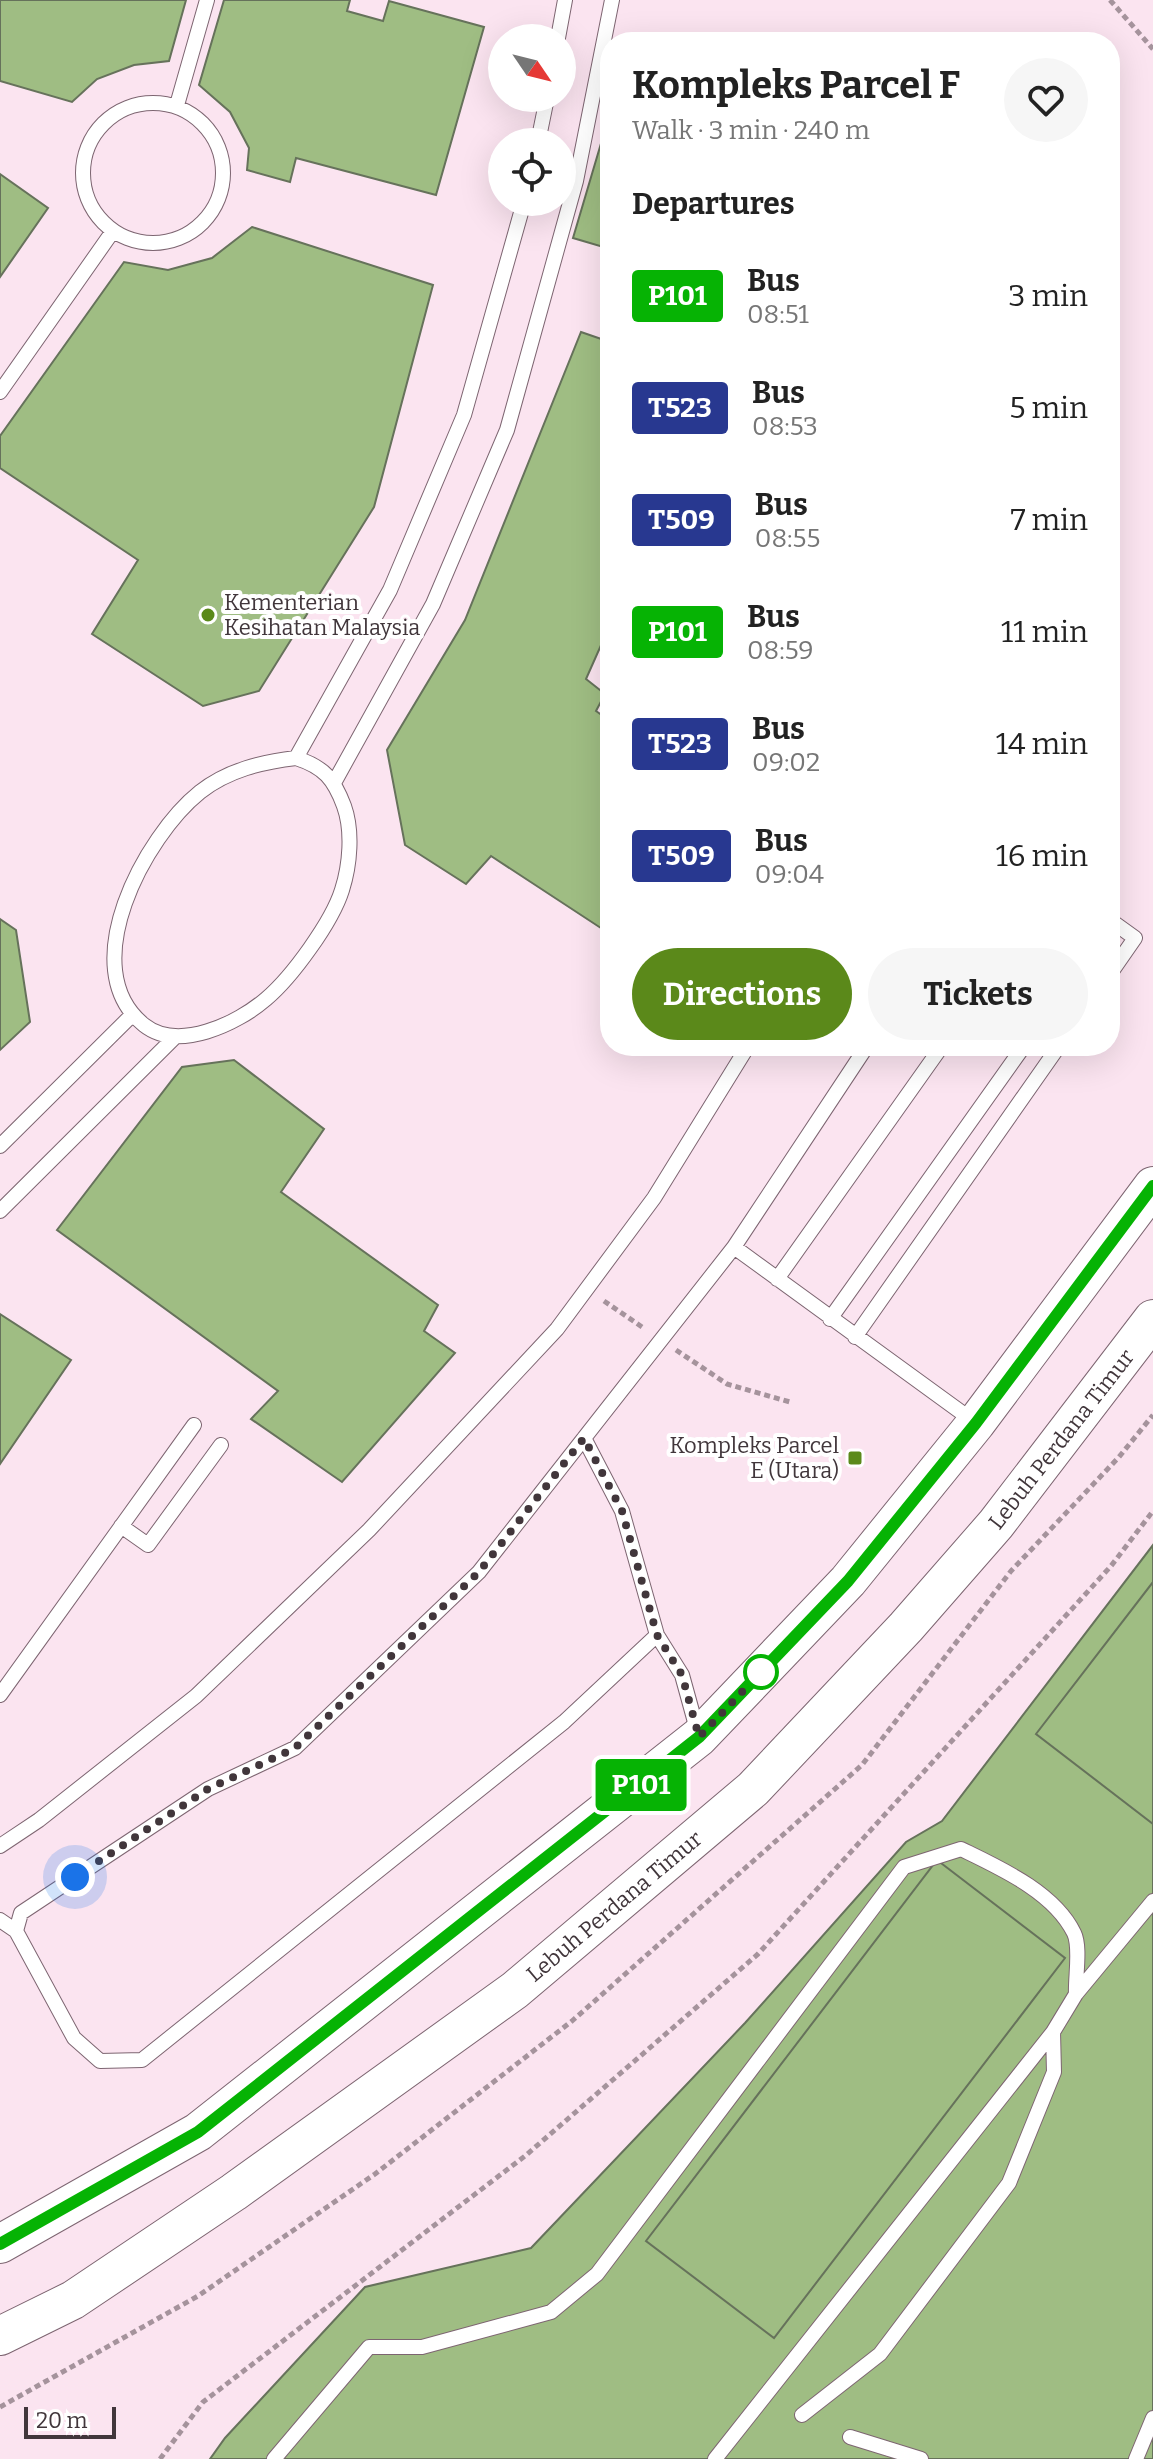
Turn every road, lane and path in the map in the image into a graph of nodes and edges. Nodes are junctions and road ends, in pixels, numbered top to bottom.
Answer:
1 (207, 0) edge
2 (565, 0) edge
3 (612, 0) edge
4 (1110, 0) edge
5 (561, 24) edge
6 (609, 32) edge
7 (1153, 49) edge
8 (600, 78) edge
9 (177, 105) junction
10 (520, 216) edge
11 (113, 231) junction
12 (0, 392) edge
13 (296, 758) junction
14 (335, 781) junction
15 (1120, 928) edge
16 (1120, 960) edge
17 (132, 1015) junction
18 (175, 1037) junction
19 (742, 1056) edge
20 (860, 1056) edge
21 (935, 1056) edge
22 (1017, 1056) edge
23 (1052, 1056) edge
24 (0, 1146) edge
25 (1153, 1186) edge
26 (0, 1211) edge
27 (734, 1247) junction
28 (777, 1279) junction
29 (586, 1289) junction
30 (830, 1319) junction
31 (1153, 1319) edge
32 (855, 1337) junction
33 (661, 1340) junction
34 (790, 1402) dead end
35 (976, 1423) junction
36 (194, 1425) dead end
37 (584, 1438) junction
38 (221, 1445) dead end
39 (1153, 1511) edge
40 (121, 1526) junction
41 (657, 1635) junction
42 (3, 1684) edge
43 (699, 1737) junction
44 (0, 1846) edge
45 (1153, 1901) edge
46 (0, 1920) edge
47 (16, 1931) junction
48 (1076, 1994) junction
49 (1053, 2032) junction
50 (0, 2244) edge
51 (73, 2300) junction
52 (0, 2336) edge
53 (0, 2353) edge
54 (802, 2415) dead end
55 (1153, 2418) edge
56 (850, 2437) dead end
57 (160, 2459) edge
58 (274, 2459) edge
59 (715, 2459) edge
60 (921, 2459) edge
61 (1136, 2459) edge

1 - 9 lane
2 - 5 lane
3 - 6 lane
4 - 7 path
8 - 14 lane
9 - 11 lane
9 - 11 lane
10 - 13 lane
11 - 12 lane
13 - 14 lane
13 - 17 lane
14 - 18 lane
15 - 16 lane
17 - 18 lane
17 - 24 lane
18 - 26 lane
19 - 29 lane
20 - 27 lane
21 - 28 lane
22 - 30 lane
23 - 32 lane
25 - 35 main road
27 - 28 lane
27 - 33 lane
28 - 30 lane
29 - 33 path
29 - 44 lane
30 - 32 lane
31 - 51 main road, Lebuh Perdana Timur
32 - 35 lane
33 - 34 path
33 - 37 lane
35 - 43 main road
36 - 40 lane
37 - 41 lane
37 - 47 lane
38 - 40 lane
39 - 57 path
40 - 42 lane
41 - 43 lane
41 - 47 lane
43 - 50 main road
45 - 48 lane
46 - 47 lane
48 - 49 lane
48 - 58 lane
49 - 54 lane
49 - 59 lane
51 - 52 main road, Lebuh Perdana Timur
51 - 53 main road
55 - 61 lane
56 - 60 lane

